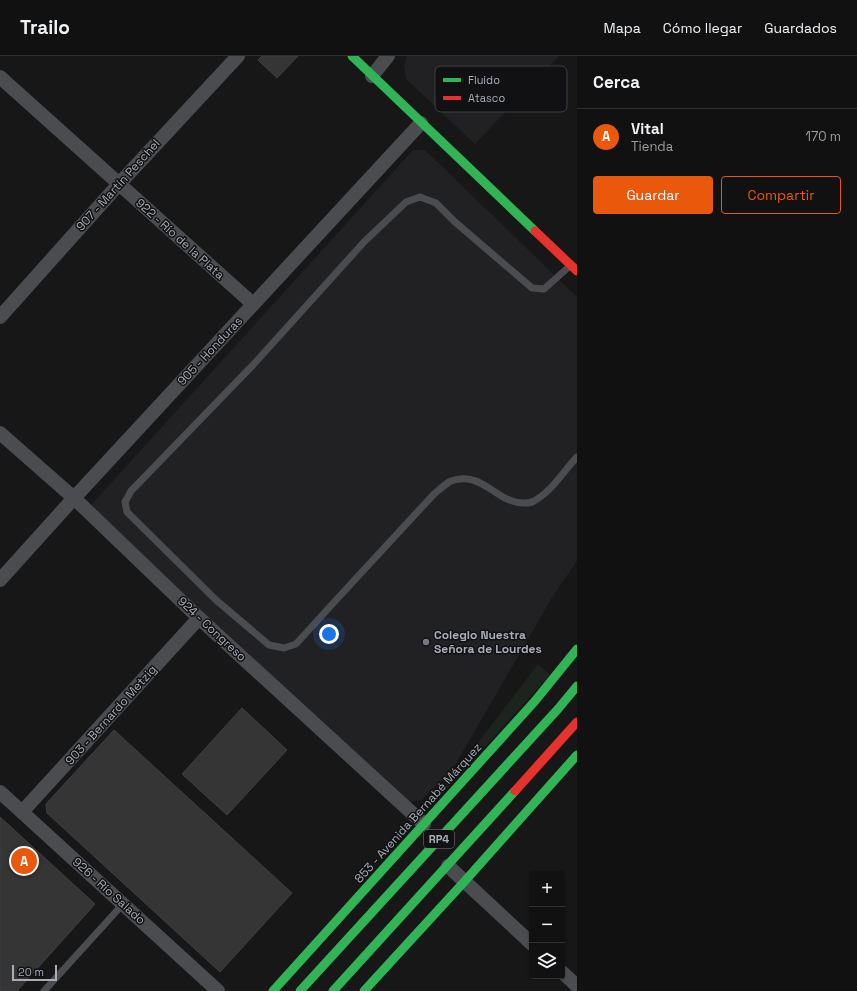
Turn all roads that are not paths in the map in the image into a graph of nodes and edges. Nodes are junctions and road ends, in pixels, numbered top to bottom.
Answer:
1 (238, 56) edge
2 (352, 56) edge
3 (388, 56) edge
4 (372, 76) junction
5 (0, 78) edge
6 (421, 123) junction
7 (119, 184) junction
8 (574, 268) edge
9 (253, 304) junction
10 (0, 316) edge
11 (0, 433) edge
12 (577, 457) edge
13 (74, 498) junction
14 (0, 580) edge
15 (199, 618) junction
16 (577, 648) edge
17 (577, 686) edge
18 (577, 722) edge
19 (577, 755) edge
20 (0, 792) edge
21 (22, 812) junction
22 (424, 824) junction
23 (448, 866) junction
24 (464, 882) junction
25 (123, 904) junction
26 (531, 943) edge
27 (565, 975) edge
28 (577, 986) edge
29 (44, 991) edge
30 (218, 991) edge
31 (273, 991) edge
32 (300, 991) edge
33 (333, 991) edge
34 (364, 991) edge

1 - 7 street, 907 - Martín Peschel
2 - 4 main road
3 - 4 street
4 - 6 main road
5 - 7 street, 922 - Río de la Plata
6 - 8 main road
6 - 9 street, 905 - Honduras
7 - 9 street, 922 - Río de la Plata
7 - 10 street, 907 - Martín Peschel
8 - 12 lane
9 - 13 street, 905 - Honduras
11 - 13 street, 924 - Congreso
13 - 14 street, 905 - Honduras
13 - 15 street, 924 - Congreso
15 - 21 street, 903 - Bernardo Metzig
15 - 22 street, 924 - Congreso
16 - 22 main road, 853 - Avenida Bernabé Márquez
17 - 32 main road, RP4
18 - 23 main road, RP4
19 - 24 main road
20 - 21 street, 926 - Río Salado
21 - 25 street, 926 - Río Salado
22 - 31 main road, 853 - Avenida Bernabé Márquez
23 - 24 street
23 - 33 main road, RP4
24 - 26 street
24 - 34 main road
25 - 29 lane
25 - 30 street, 926 - Río Salado
27 - 28 street

